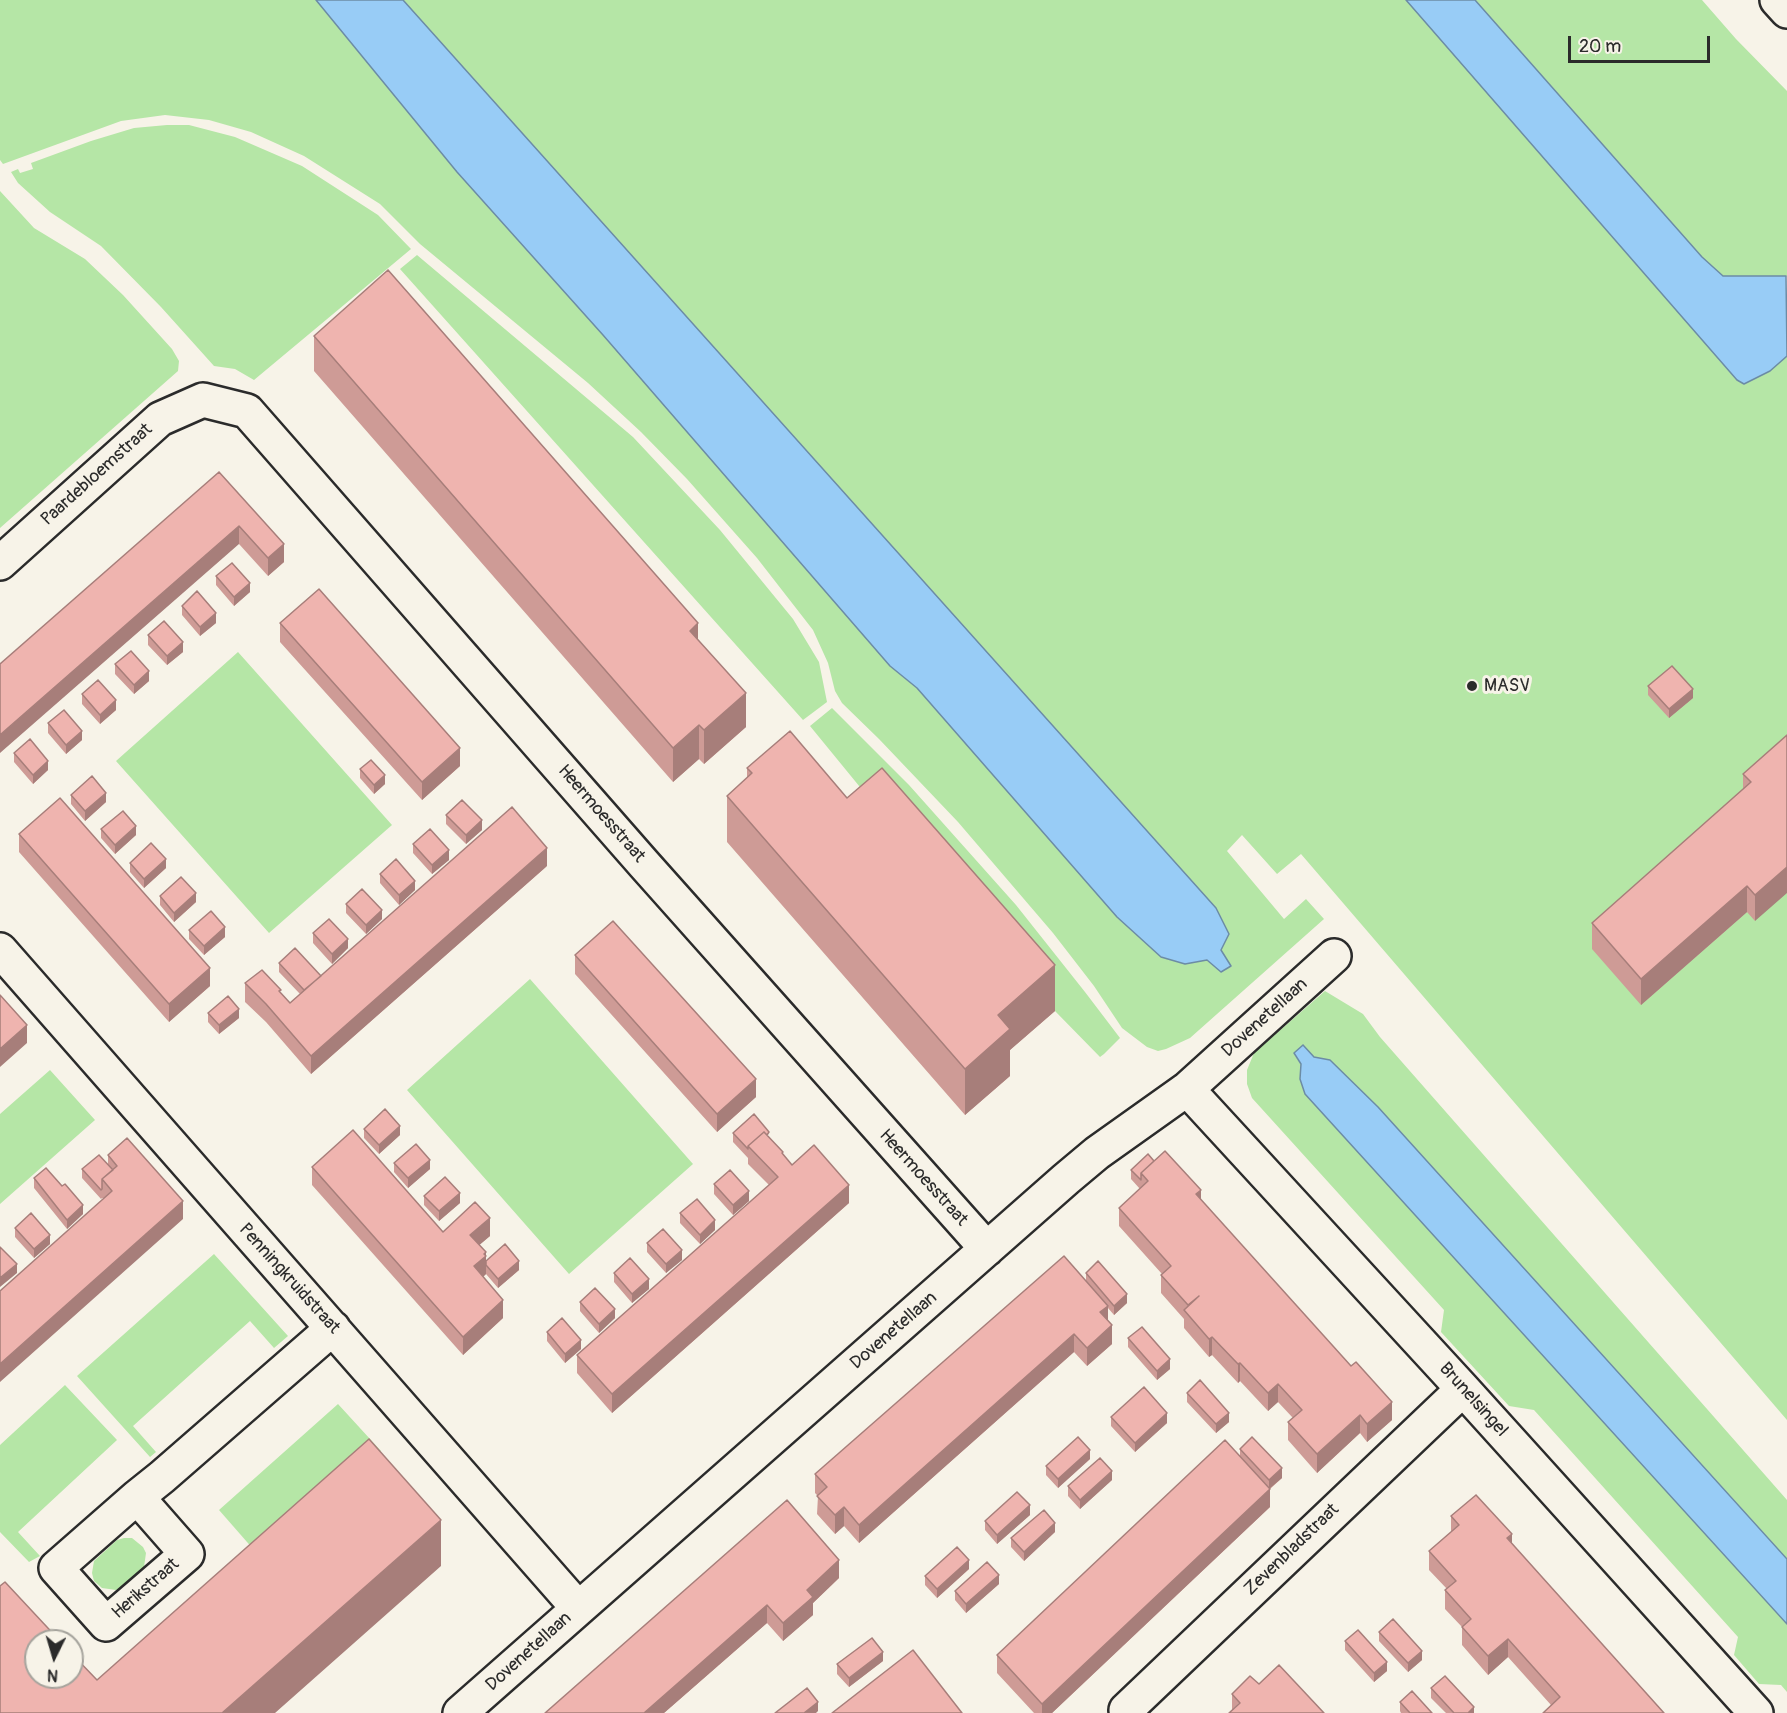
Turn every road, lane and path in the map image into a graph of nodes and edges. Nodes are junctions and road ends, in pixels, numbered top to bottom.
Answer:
1 (1777, 0) edge
2 (1787, 11) edge
3 (203, 400) joint
4 (0, 563) edge
5 (0, 950) edge
6 (1334, 956) dead end
7 (1187, 1089) junction
8 (987, 1250) junction
9 (333, 1328) junction
10 (1463, 1389) junction
11 (138, 1497) junction
12 (578, 1608) junction
13 (460, 1713) edge
14 (1129, 1713) edge
15 (1756, 1713) edge

1 - 2 street
3 - 4 street, Paardebloemstraat
3 - 8 street, Heermoesstraat
5 - 9 street, Penningkruidstraat
6 - 7 street, Dovenetellaan
7 - 8 street, Dovenetellaan
7 - 10 street, Brunelsingel
8 - 12 street, Dovenetellaan
9 - 11 street, Herikstraat
9 - 12 street, Penningkruidstraat
10 - 14 street, Zevenbladstraat
10 - 15 street, Brunelsingel
11 - 11 street, Herikstraat
12 - 13 street, Dovenetellaan

